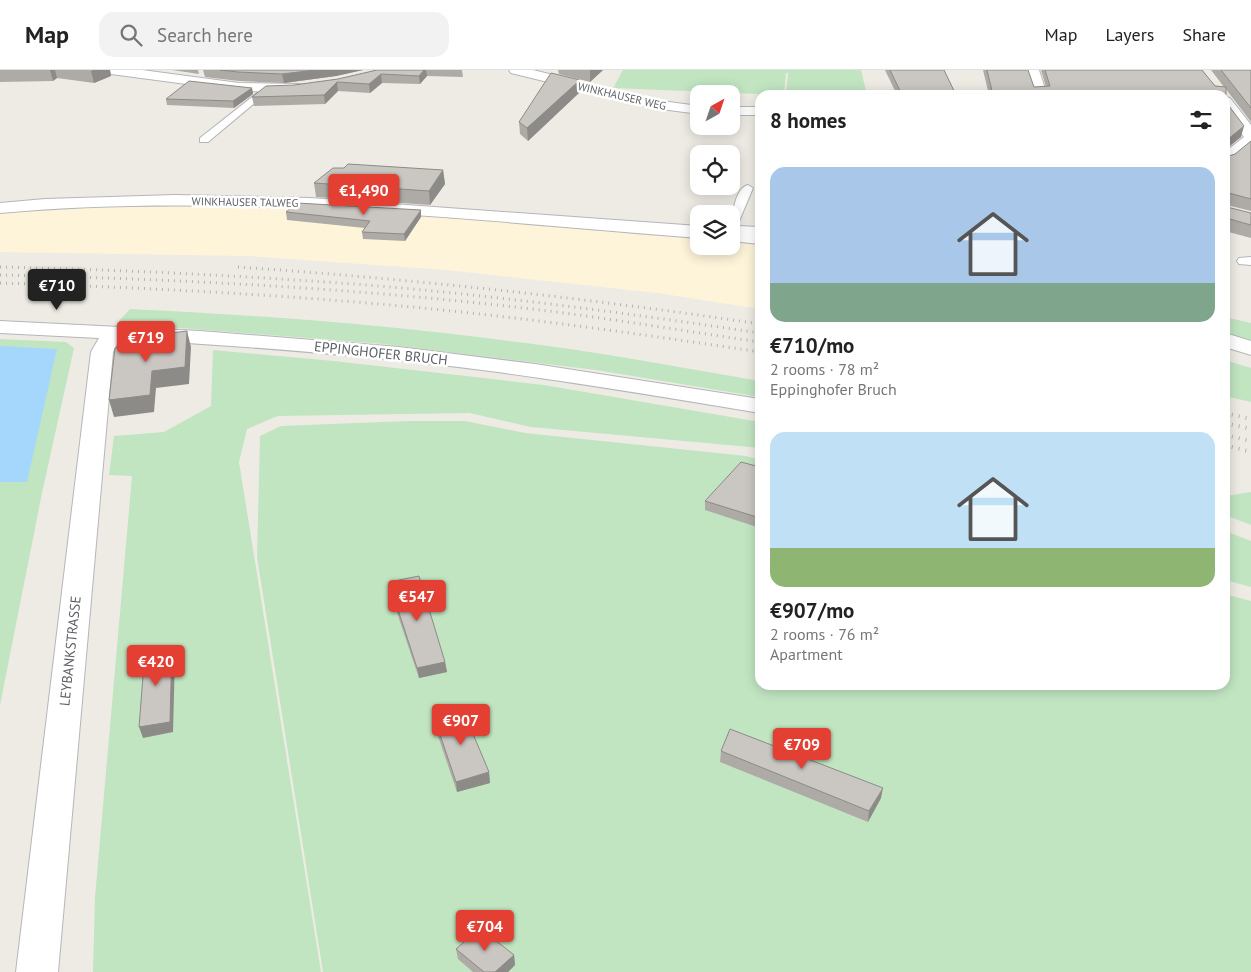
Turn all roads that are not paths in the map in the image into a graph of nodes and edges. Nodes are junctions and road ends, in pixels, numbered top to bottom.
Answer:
1 (111, 70) edge
2 (516, 70) edge
3 (1032, 70) edge
4 (312, 86) edge
5 (266, 89) junction
6 (1038, 90) edge
7 (690, 109) edge
8 (1230, 109) edge
9 (740, 111) edge
10 (755, 111) edge
11 (1251, 138) edge
12 (204, 140) dead end
13 (1230, 156) edge
14 (1230, 161) edge
15 (1242, 164) edge
16 (748, 188) dead end
17 (740, 207) edge
18 (0, 208) edge
19 (740, 229) edge
20 (755, 230) edge
21 (690, 231) edge
22 (740, 236) edge
23 (755, 237) edge
24 (0, 327) edge
25 (112, 333) junction
26 (1230, 342) edge
27 (1251, 348) edge
28 (755, 405) edge
29 (36, 972) edge

1 - 5 street
2 - 7 street, WINKHAUSER WEG
3 - 6 street
4 - 5 street
5 - 12 lane
8 - 11 street
9 - 10 street
11 - 13 street
14 - 15 street
16 - 17 lane
18 - 21 street, WINKHAUSER TALWEG
19 - 20 lane
22 - 23 street
24 - 25 street, EPPINGHOFER BRUCH
25 - 28 street, EPPINGHOFER BRUCH
25 - 29 street, LEYBANKSTRASSE
26 - 27 street

